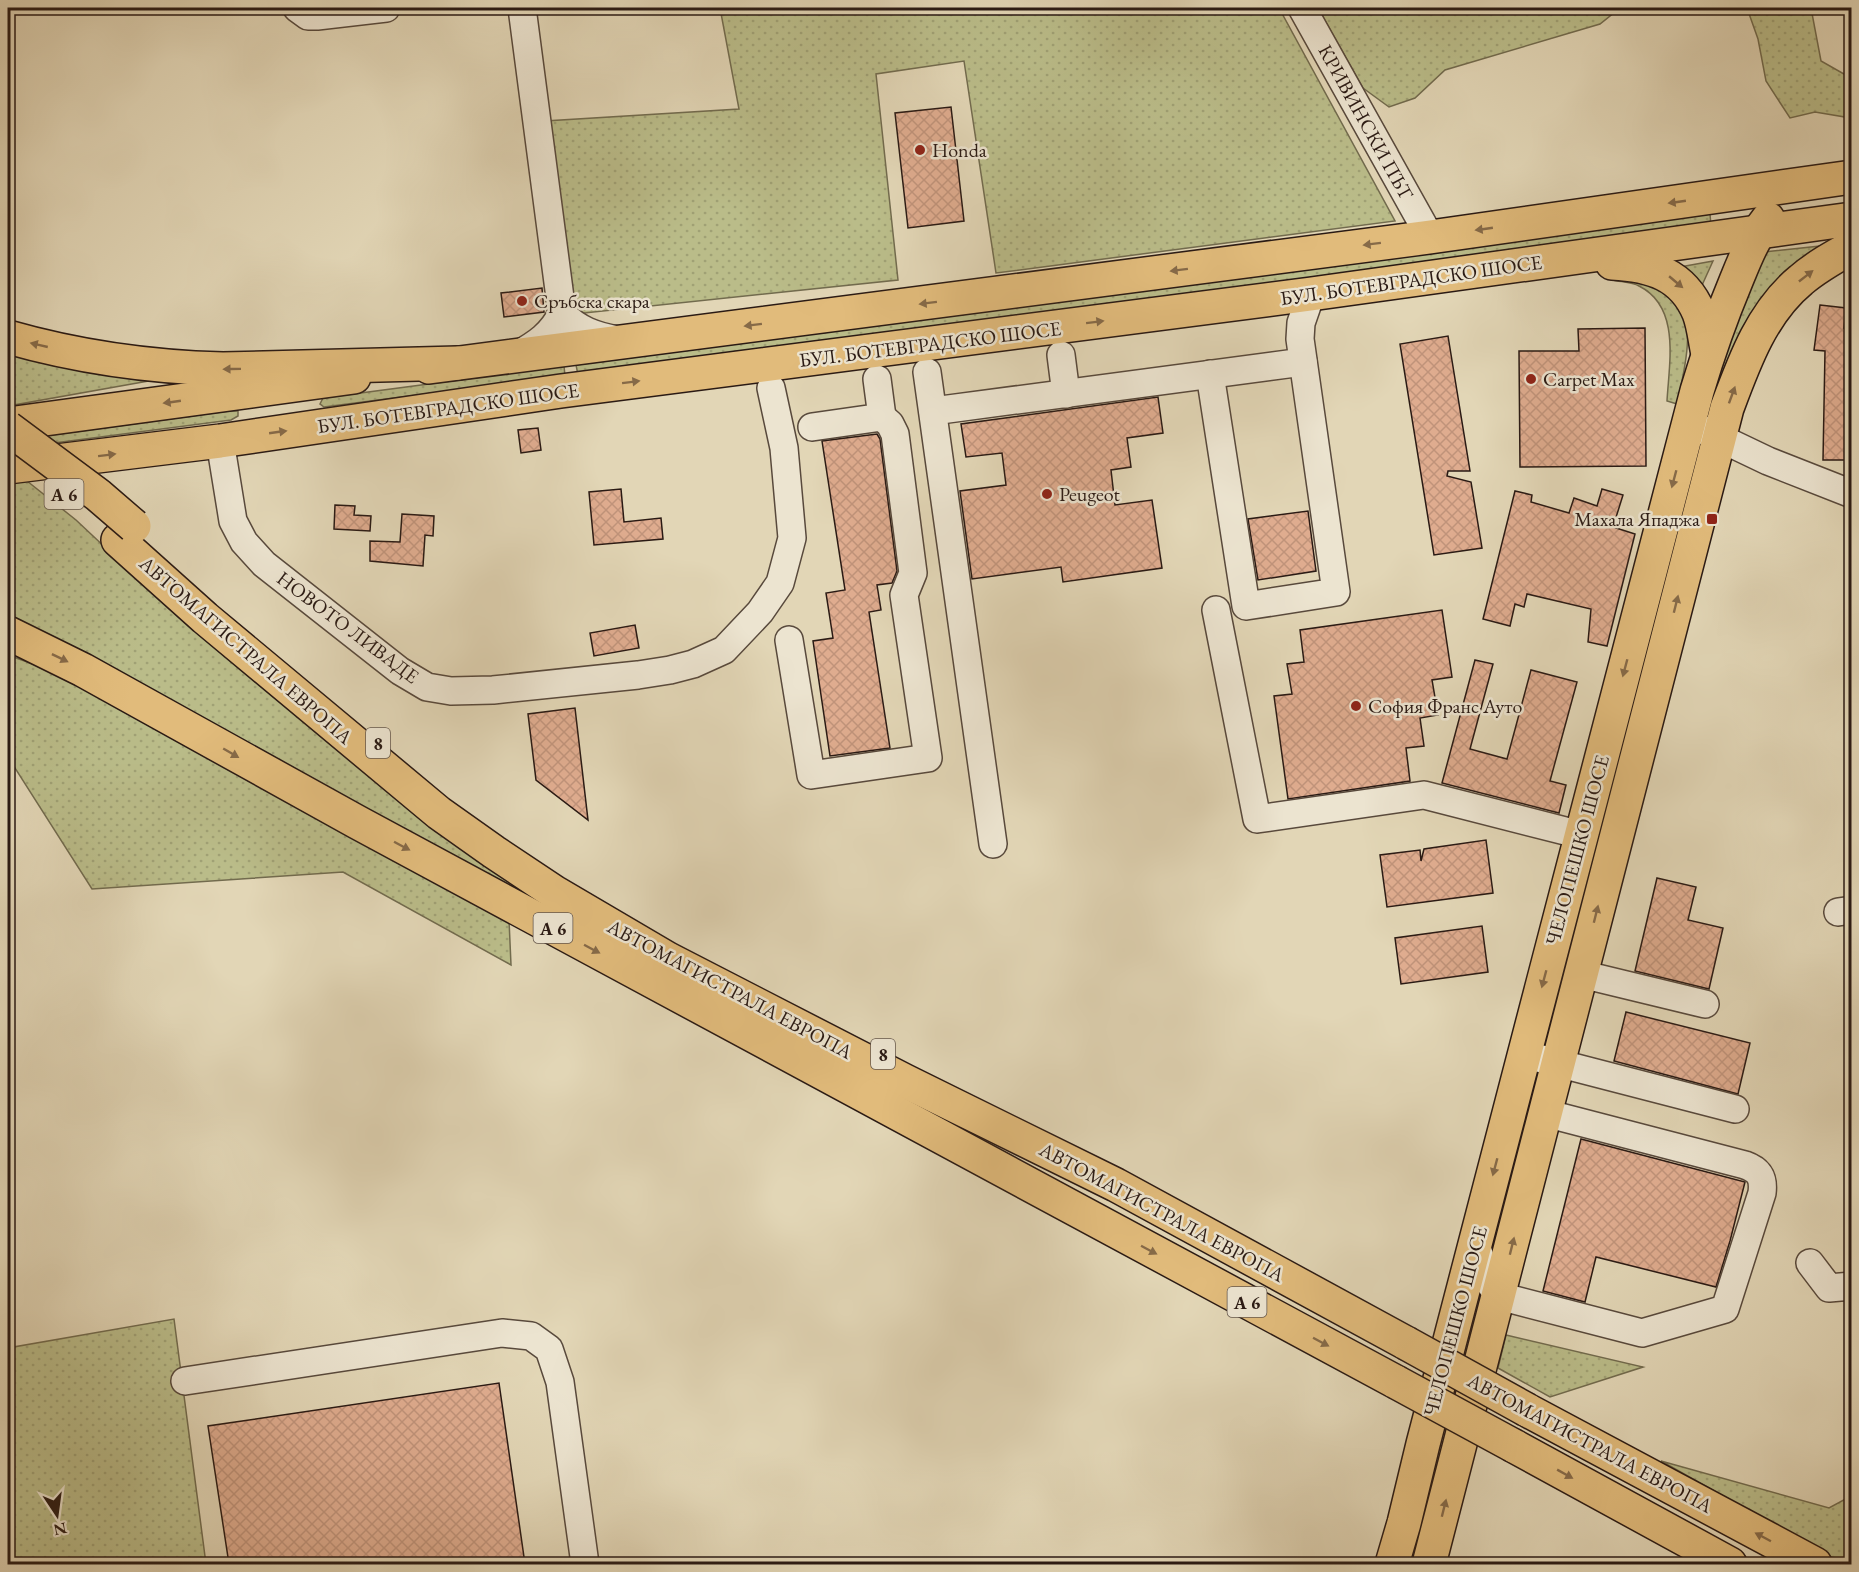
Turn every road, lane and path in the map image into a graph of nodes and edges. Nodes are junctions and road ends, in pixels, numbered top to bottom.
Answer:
1 (297, 8) edge
2 (386, 8) edge
3 (522, 8) edge
4 (1302, 8) edge
5 (1842, 179) edge
6 (1851, 219) edge
7 (1758, 232) junction
8 (1430, 237) junction
9 (1851, 247) edge
10 (1559, 260) junction
11 (1311, 294) junction
12 (562, 313) junction
13 (8, 337) edge
14 (626, 342) junction
15 (1708, 354) junction
16 (1061, 355) dead end
17 (516, 356) junction
18 (1303, 362) junction
19 (459, 363) junction
20 (927, 372) dead end
21 (1210, 374) junction
22 (877, 379) dead end
23 (771, 388) dead end
24 (1066, 394) junction
25 (933, 411) junction
26 (882, 417) junction
27 (1689, 423) junction
28 (8, 424) edge
29 (812, 427) dead end
30 (8, 428) edge
31 (1719, 437) junction
32 (220, 441) junction
33 (8, 452) edge
34 (8, 467) edge
35 (1851, 494) edge
36 (126, 533) junction
37 (1216, 610) dead end
38 (8, 633) edge
39 (789, 640) dead end
40 (1581, 835) junction
41 (993, 844) dead end
42 (1581, 974) junction
43 (1705, 1004) dead end
44 (1524, 1055) junction
45 (1558, 1063) junction
46 (1735, 1109) dead end
47 (1545, 1113) junction
48 (1116, 1185) joint
49 (1475, 1242) junction
50 (1810, 1263) dead end
51 (1851, 1286) edge
52 (1499, 1296) junction
53 (185, 1381) dead end
54 (1404, 1523) junction
55 (585, 1564) edge
56 (1377, 1564) edge
57 (1392, 1564) edge
58 (1429, 1564) edge
59 (1730, 1564) edge
60 (1815, 1564) edge

1 - 2 street
3 - 12 street
4 - 8 street, КРИВИНСКИ ПЪТ
5 - 7 main road, ЧЕЛОПЕШКО ШОСЕ
5 -> 8 main road, БУЛ. БОТЕВГРАДСКО ШОСЕ
6 - 7 main road, БУЛ. БОТЕВГРАДСКО ШОСЕ
7 - 10 main road, БУЛ. БОТЕВГРАДСКО ШОСЕ
7 - 15 main road, ЧЕЛОПЕШКО ШОСЕ
8 -> 14 main road, БУЛ. БОТЕВГРАДСКО ШОСЕ
31 -> 9 main road, ЧЕЛОПЕШКО ШОСЕ
10 - 11 main road, БУЛ. БОТЕВГРАДСКО ШОСЕ
10 -> 15 main road
11 - 18 street
32 -> 11 main road, БУЛ. БОТЕВГРАДСКО ШОСЕ
12 - 14 street
12 - 17 street
19 -> 13 main road
14 - 17 main road, БУЛ. БОТЕВГРАДСКО ШОСЕ
15 - 27 main road, ЧЕЛОПЕШКО ШОСЕ
16 - 24 street
17 - 19 main road, БУЛ. БОТЕВГРАДСКО ШОСЕ
18 - 21 street
18 - 21 street
19 -> 28 main road, БУЛ. БОТЕВГРАДСКО ШОСЕ
20 - 25 street
21 - 24 street
22 - 26 street
23 - 32 street, НОВОТО ЛИВАДЕ
24 - 25 street
25 - 41 street
26 - 29 street
26 - 39 street
27 - 31 street
27 -> 40 main road, ЧЕЛОПЕШКО ШОСЕ
30 - 36 main road, 8, bridge
31 - 35 street
42 -> 31 main road, ЧЕЛОПЕШКО ШОСЕ
34 -> 32 main road, БУЛ. БОТЕВГРАДСКО ШОСЕ
33 - 36 main road, A 6
36 - 48 main road, 8
37 - 40 street
38 -> 59 main road, АВТОМАГИСТРАЛА ЕВРОПА / A 6, bridge
40 -> 44 main road, ЧЕЛОПЕШКО ШОСЕ
42 - 43 street
42 - 45 main road, ЧЕЛОПЕШКО ШОСЕ
44 - 45 street
44 -> 49 main road, ЧЕЛОПЕШКО ШОСЕ
45 - 46 street
45 - 47 main road, ЧЕЛОПЕШКО ШОСЕ
52 -> 47 main road, ЧЕЛОПЕШКО ШОСЕ
47 - 52 street
60 -> 48 main road, АВТОМАГИСТРАЛА ЕВРОПА / A 6, bridge
49 - 52 street
49 - 54 main road, ЧЕЛОПЕШКО ШОСЕ
50 - 51 street
58 -> 52 main road, ЧЕЛОПЕШКО ШОСЕ
53 - 55 street
54 - 56 street
54 - 57 main road, ЧЕЛОПЕШКО ШОСЕ

